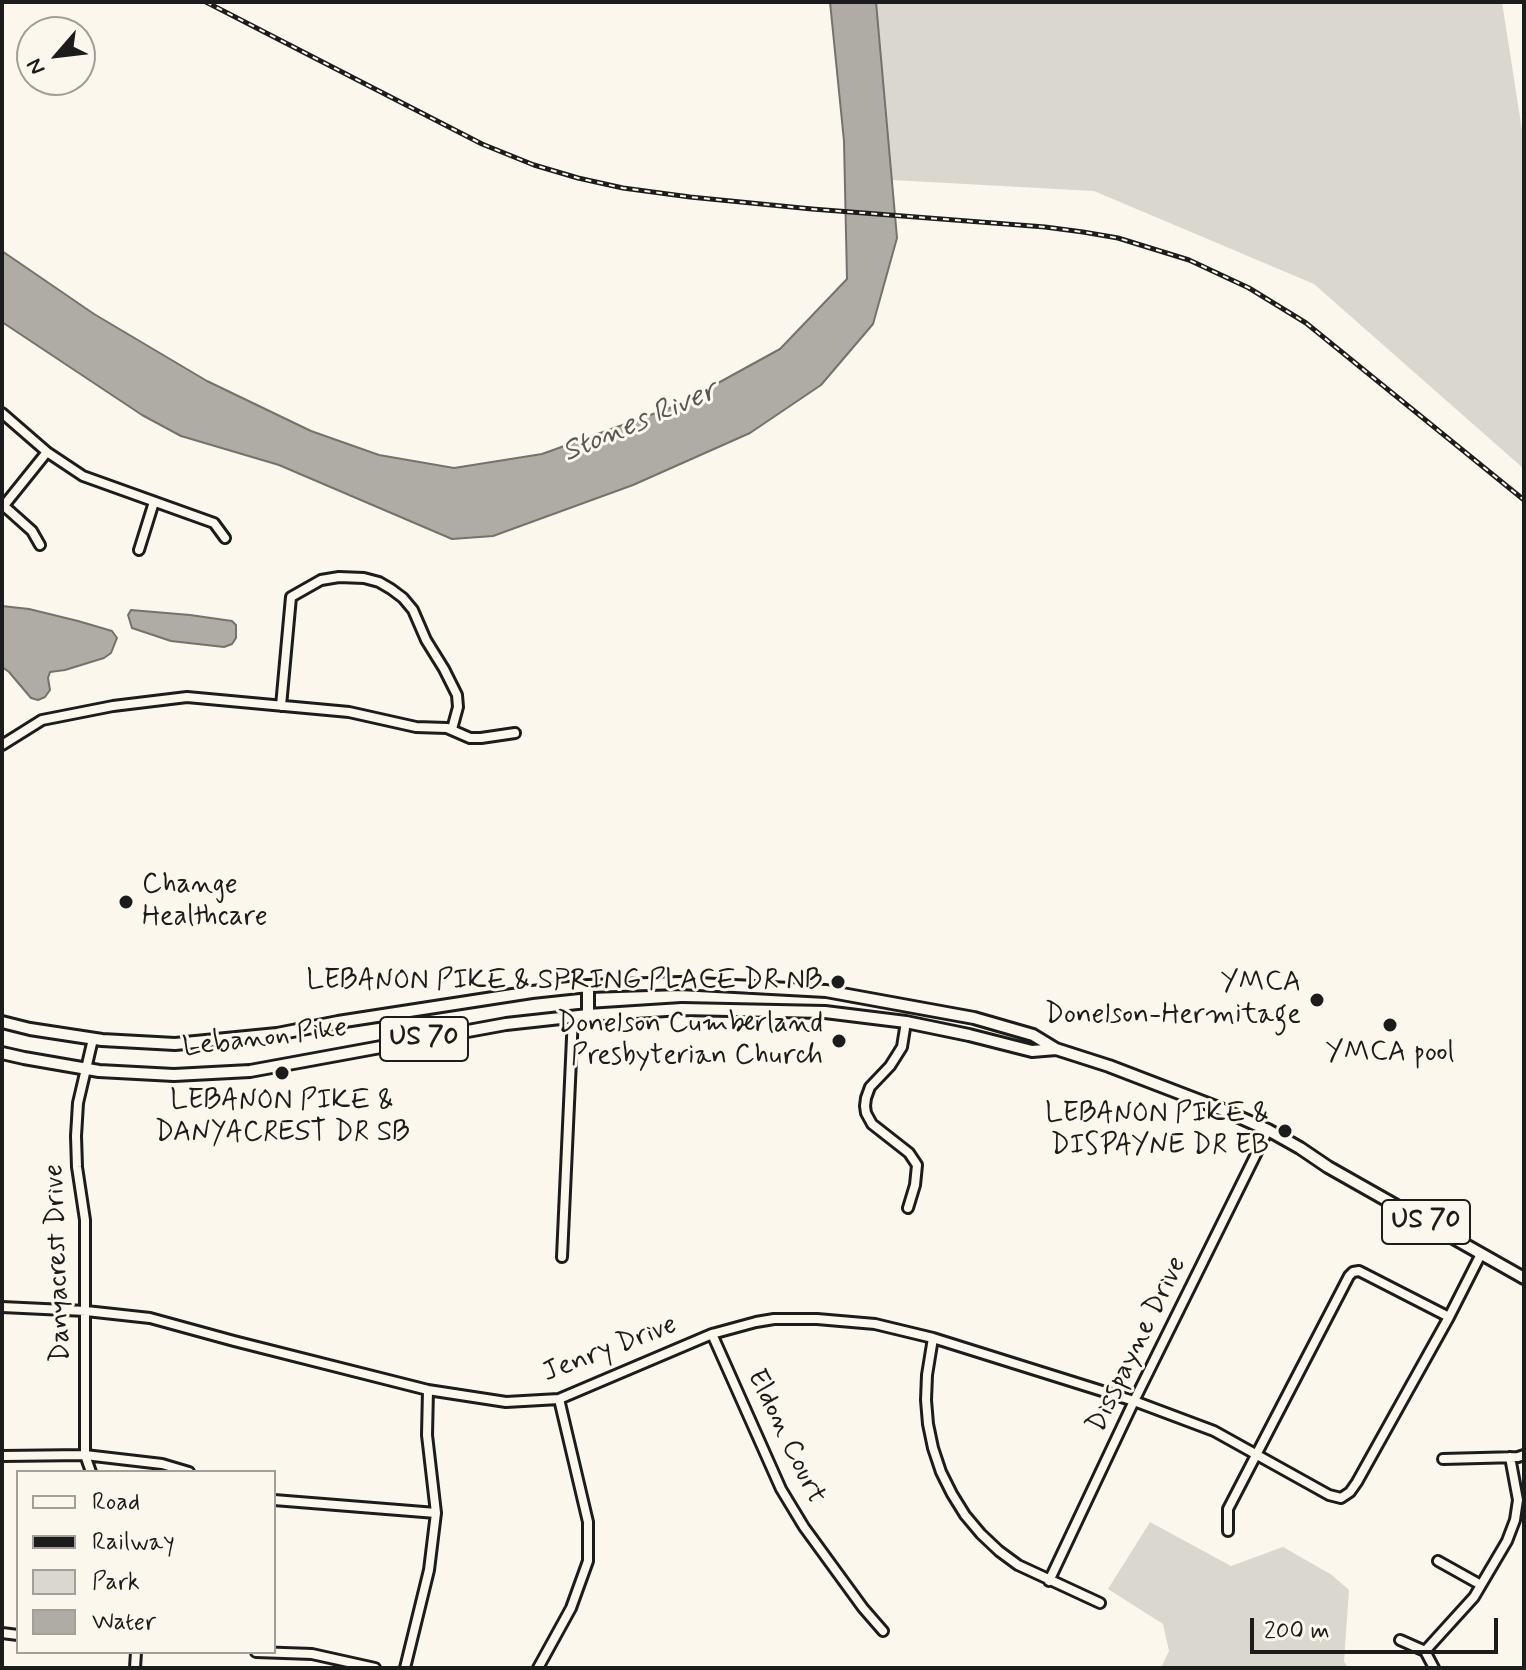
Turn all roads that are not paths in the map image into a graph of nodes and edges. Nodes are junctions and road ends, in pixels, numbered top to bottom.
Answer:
1 (2, 413) edge
2 (47, 452) junction
3 (154, 502) junction
4 (3, 507) edge
5 (225, 538) dead end
6 (40, 545) dead end
7 (139, 550) dead end
8 (281, 706) junction
9 (452, 729) junction
10 (515, 733) dead end
11 (2, 745) edge
12 (588, 986) junction
13 (795, 989) junction
14 (793, 1012) junction
15 (588, 1015) junction
16 (573, 1016) junction
17 (2, 1022) edge
18 (906, 1022) junction
19 (93, 1039) junction
20 (1056, 1049) junction
21 (2, 1053) edge
22 (86, 1068) junction
23 (1268, 1130) junction
24 (908, 1208) dead end
25 (1481, 1254) junction
26 (562, 1257) dead end
27 (1524, 1278) edge
28 (2, 1307) edge
29 (86, 1311) junction
30 (1449, 1317) junction
31 (712, 1334) junction
32 (933, 1338) junction
33 (428, 1390) junction
34 (559, 1399) junction
35 (1134, 1401) junction
36 (1256, 1454) junction
37 (85, 1455) junction
38 (1524, 1455) edge
39 (2, 1456) edge
40 (1510, 1457) junction
41 (1443, 1459) dead end
42 (90, 1470) edge
43 (182, 1470) edge
44 (276, 1500) edge
45 (436, 1513) junction
46 (1228, 1531) dead end
47 (1438, 1561) dead end
48 (1049, 1581) junction
49 (1481, 1585) junction
50 (1100, 1603) dead end
51 (883, 1631) dead end
52 (1400, 1640) dead end
53 (1425, 1651) junction
54 (276, 1653) edge
55 (375, 1668) edge
56 (405, 1668) edge
57 (538, 1668) edge
58 (1434, 1668) edge

1 - 2 street
2 - 3 street
2 - 4 street
3 - 5 street
3 - 7 street
4 - 6 street
8 - 9 street
8 - 9 street
8 - 11 street
9 - 10 street
12 - 13 main road, Lebanon Pike / US 70
12 - 15 main road
12 - 19 main road, Lebanon Pike / US 70
13 - 14 main road
13 - 20 main road, Lebanon Pike / US 70
14 - 15 main road, Lebanon Pike / US 70
14 - 18 main road, Lebanon Pike / US 70
15 - 16 main road, Lebanon Pike / US 70
16 - 22 main road, Lebanon Pike / US 70
16 - 26 street
17 - 19 main road, Lebanon Pike / US 70
18 - 20 main road, Lebanon Pike / US 70
18 - 24 street
19 - 22 street, Danyacrest Drive
20 - 23 main road, Lebanon Pike / US 70
21 - 22 main road, Lebanon Pike / US 70
22 - 29 street, Danyacrest Drive
23 - 25 main road, Lebanon Pike / US 70
23 - 35 street, Disspayne Drive
25 - 27 main road, Lebanon Pike / US 70
25 - 30 street
28 - 29 street, Jenry Drive
29 - 33 street, Jenry Drive
29 - 37 street, Danyacrest Drive
30 - 36 street, Jenry Drive
30 - 36 street
31 - 32 street, Jenry Drive
31 - 34 street, Jenry Drive
31 - 51 street, Eldon Court
32 - 35 street, Jenry Drive
32 - 48 street
33 - 34 street, Jenry Drive
33 - 45 street
34 - 57 street
35 - 36 street, Jenry Drive
35 - 48 street, Disspayne Drive
36 - 46 street
37 - 39 street
37 - 42 street, Danyacrest Drive
37 - 43 street
38 - 40 street
40 - 41 street
40 - 49 street
44 - 45 street
45 - 56 street
47 - 49 street
48 - 50 street
49 - 53 street
52 - 53 street
53 - 58 street
54 - 55 street

